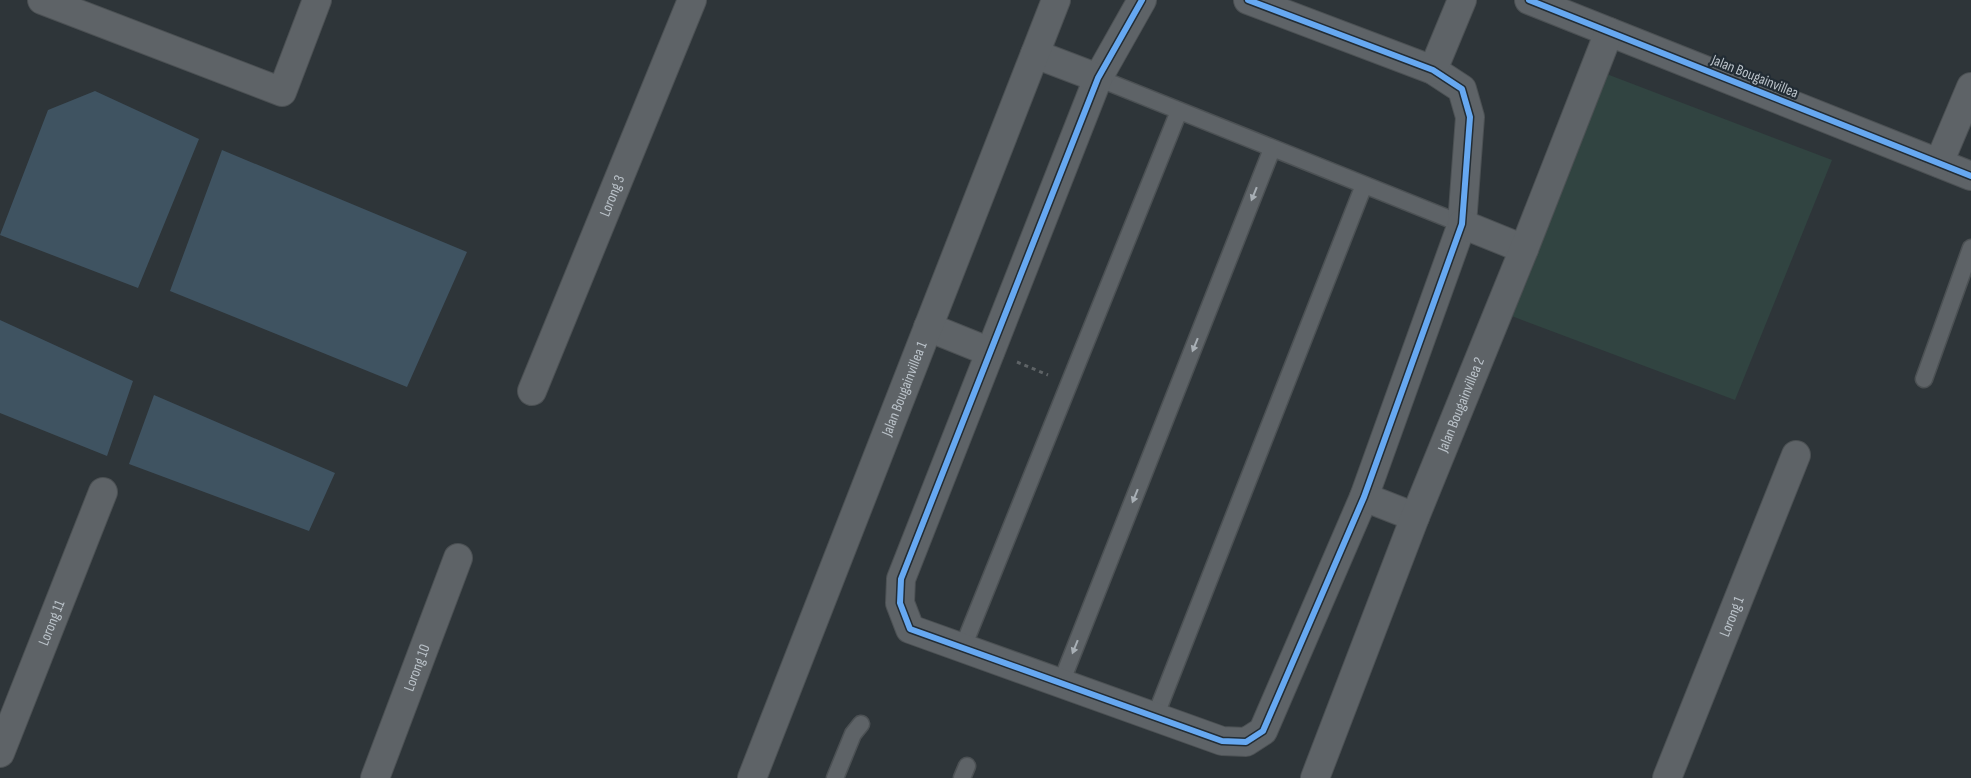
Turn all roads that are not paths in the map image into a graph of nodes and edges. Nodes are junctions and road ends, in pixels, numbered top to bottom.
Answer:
1 (42, 0) edge
2 (317, 0) edge
3 (692, 0) edge
4 (1056, 0) edge
5 (1142, 0) edge
6 (1248, 0) edge
7 (1462, 0) edge
8 (1529, 0) edge
9 (1609, 32) junction
10 (1035, 54) junction
11 (1433, 70) junction
12 (1098, 78) junction
13 (1971, 87) edge
14 (1179, 111) junction
15 (1272, 148) junction
16 (1938, 163) junction
17 (1971, 176) edge
18 (1364, 185) junction
19 (1462, 224) junction
20 (1971, 248) edge
21 (1524, 249) junction
22 (928, 328) junction
23 (990, 352) junction
24 (1924, 378) dead end
25 (532, 391) dead end
26 (1796, 455) dead end
27 (103, 492) dead end
28 (1364, 497) junction
29 (1415, 517) junction
30 (458, 558) dead end
31 (963, 648) junction
32 (1061, 683) junction
33 (1155, 717) junction
34 (861, 724) dead end
35 (0, 753) edge
36 (375, 778) edge
37 (752, 778) edge
38 (835, 778) edge
39 (1315, 778) edge
40 (1667, 778) edge

1 - 2 street
3 - 25 street, Lorong 3
4 - 10 street, Jalan Bougainvillea 1
5 - 12 street
6 - 11 street
7 - 11 street
8 - 9 street, Jalan Bougainvillea
9 - 16 street, Jalan Bougainvillea
9 - 21 street, Jalan Bougainvillea 2
10 - 12 street
10 - 22 street, Jalan Bougainvillea 1
11 - 19 street
12 - 14 lane
12 - 23 street
13 - 16 street
14 - 15 lane
14 - 31 lane
15 - 18 lane
15 -> 32 lane
16 - 17 street, Jalan Bougainvillea
18 - 19 lane
18 - 33 lane
19 - 21 street
19 - 28 street
20 - 24 lane
21 - 29 street, Jalan Bougainvillea 2
22 - 23 street
22 - 37 street, Jalan Bougainvillea 1
23 - 31 street
26 - 40 street, Lorong 1
27 - 35 street, Lorong 11
28 - 29 street
28 - 33 street
29 - 39 street, Jalan Bougainvillea 2
30 - 36 street, Lorong 10
31 - 32 street
32 - 33 street
34 - 38 lane

